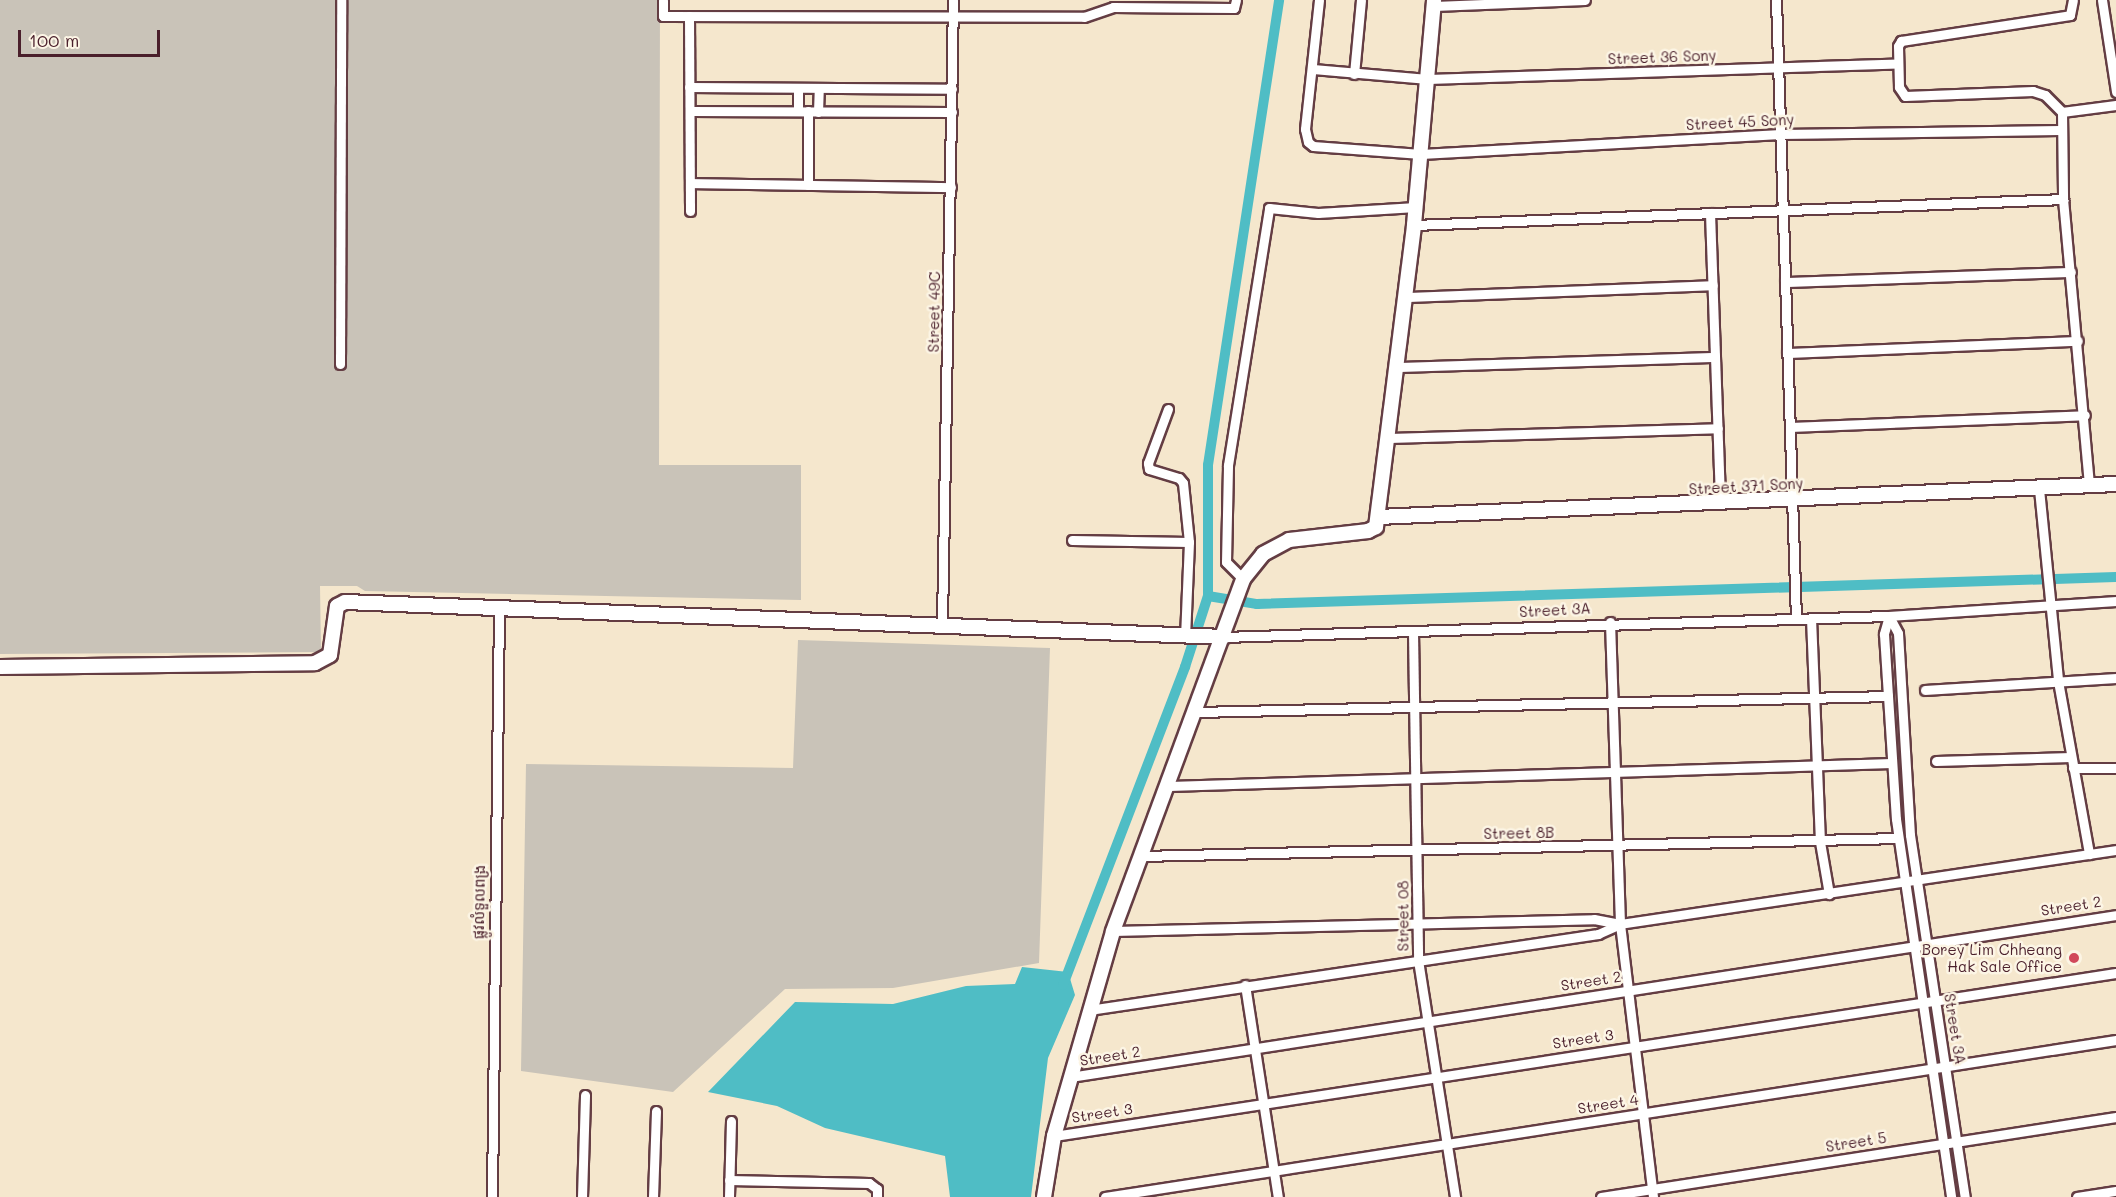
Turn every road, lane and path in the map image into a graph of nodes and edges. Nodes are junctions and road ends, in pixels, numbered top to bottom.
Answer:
1 (340, 0) edge
2 (663, 0) edge
3 (953, 0) edge
4 (1236, 0) edge
5 (1319, 0) edge
6 (1361, 0) edge
7 (1585, 0) edge
8 (1776, 0) edge
9 (2073, 0) edge
10 (2102, 0) edge
11 (1434, 3) edge
12 (689, 16) junction
13 (953, 17) junction
14 (1898, 63) junction
15 (1778, 68) junction
16 (1313, 69) junction
17 (1354, 74) junction
18 (1428, 79) junction
19 (689, 87) junction
20 (798, 88) junction
21 (819, 88) junction
22 (952, 89) junction
23 (2116, 92) edge
24 (2116, 105) edge
25 (690, 111) junction
26 (803, 111) junction
27 (818, 112) junction
28 (952, 112) junction
29 (2062, 112) junction
30 (2060, 130) junction
31 (1780, 134) junction
32 (1421, 154) junction
33 (690, 183) junction
34 (808, 185) junction
35 (951, 187) junction
36 (2063, 199) junction
37 (1416, 207) junction
38 (1783, 210) junction
39 (690, 211) dead end
40 (1710, 213) junction
41 (1414, 225) junction
42 (2071, 272) junction
43 (1785, 282) junction
44 (1713, 285) junction
45 (1406, 297) junction
46 (2078, 341) junction
47 (1787, 353) junction
48 (1715, 357) junction
49 (340, 364) dead end
50 (1396, 367) junction
51 (1168, 409) dead end
52 (2085, 415) junction
53 (1790, 427) junction
54 (1718, 428) junction
55 (1389, 438) junction
56 (2116, 484) edge
57 (2089, 485) junction
58 (2039, 489) junction
59 (1792, 501) junction
60 (1720, 504) junction
61 (1378, 517) junction
62 (1072, 540) dead end
63 (1189, 542) junction
64 (1243, 579) junction
65 (2116, 601) edge
66 (2050, 603) junction
67 (499, 607) junction
68 (1889, 616) junction
69 (1796, 618) junction
70 (1811, 618) junction
71 (1610, 622) junction
72 (942, 623) junction
73 (1413, 632) junction
74 (1192, 637) junction
75 (1223, 637) junction
76 (0, 667) edge
77 (2116, 678) edge
78 (2058, 681) junction
79 (1925, 690) dead end
80 (1814, 697) junction
81 (1888, 700) junction
82 (1613, 702) junction
83 (1902, 704) junction
84 (1415, 706) junction
85 (1196, 712) junction
86 (2071, 757) junction
87 (1936, 760) dead end
88 (1892, 763) junction
89 (1817, 766) junction
90 (2073, 768) junction
91 (2116, 768) edge
92 (1906, 773) junction
93 (1615, 774) junction
94 (1893, 775) junction
95 (1417, 777) junction
96 (1169, 786) junction
97 (1896, 819) junction
98 (1909, 819) junction
99 (1898, 838) junction
100 (1820, 842) junction
101 (1616, 847) junction
102 (1418, 850) junction
103 (2116, 850) edge
104 (2089, 854) junction
105 (1141, 856) junction
106 (1917, 880) junction
107 (1904, 882) junction
108 (1829, 894) junction
109 (2116, 915) edge
110 (1620, 924) junction
111 (1418, 925) junction
112 (1113, 931) junction
113 (1927, 944) junction
114 (1914, 946) junction
115 (1418, 960) junction
116 (2116, 973) edge
117 (1245, 985) junction
118 (1625, 991) junction
119 (1935, 999) junction
120 (1923, 1001) junction
121 (1089, 1010) junction
122 (1426, 1022) junction
123 (2116, 1040) edge
124 (1632, 1046) junction
125 (1255, 1048) junction
126 (1946, 1066) junction
127 (1933, 1068) junction
128 (1070, 1077) junction
129 (1435, 1077) junction
130 (585, 1095) dead end
131 (1264, 1103) junction
132 (656, 1111) dead end
133 (1641, 1114) junction
134 (2116, 1117) edge
135 (730, 1121) dead end
136 (1054, 1136) junction
137 (1958, 1142) junction
138 (1446, 1144) junction
139 (1945, 1144) junction
140 (1274, 1171) junction
141 (729, 1180) junction
142 (2116, 1191) edge
143 (1653, 1193) edge
144 (492, 1197) edge
145 (582, 1197) edge
146 (653, 1197) edge
147 (729, 1197) edge
148 (877, 1197) edge
149 (1044, 1197) edge
150 (1105, 1197) edge
151 (1278, 1197) edge
152 (1455, 1197) edge
153 (1601, 1197) edge
154 (1951, 1197) edge
155 (1965, 1197) edge
156 (2077, 1197) edge

1 - 49 street
2 - 12 street
3 - 13 street, Street 49C
4 - 13 street
5 - 16 street
6 - 17 street
7 - 11 street
8 - 15 street
9 - 14 street
10 - 23 street
11 - 18 street
12 - 13 street
12 - 19 street
13 - 22 street, Street 49C
14 - 15 street, Street 36 Sony
14 - 29 street
15 - 18 street, Street 36 Sony
15 - 31 street
16 - 17 street, Street 36 Sony
16 - 32 street, Street 45 Sony
17 - 18 street, Street 36 Sony
18 - 32 street
19 - 20 street
19 - 25 street
20 - 21 street
20 - 26 street
21 - 22 street
21 - 27 street
22 - 28 street, Street 49C
24 - 29 street
25 - 26 street
25 - 33 street
26 - 27 street
26 - 34 street
27 - 28 street
28 - 35 street, Street 49C
29 - 30 street
30 - 31 street, Street 45 Sony
30 - 36 street
31 - 32 street, Street 45 Sony
31 - 38 street
32 - 37 street
33 - 34 street
33 - 39 street
34 - 35 street
35 - 72 street, Street 49C
36 - 38 street
36 - 42 street
37 - 41 street
37 - 64 street
38 - 40 street
38 - 43 street
40 - 41 street
40 - 44 street
41 - 45 street
42 - 43 street
42 - 46 street
43 - 47 street
44 - 45 street
44 - 48 street
45 - 50 street
46 - 47 street
46 - 52 street
47 - 53 street
48 - 50 street
48 - 54 street
50 - 55 street
51 - 63 street
52 - 53 street
52 - 57 street
53 - 59 street
54 - 55 street
54 - 60 street
55 - 61 street
56 - 57 street, Street 371 Sony
57 - 58 street, Street 371 Sony
58 - 59 street, Street 371 Sony
58 - 66 street
59 - 60 street, Street 371 Sony
59 - 69 street
60 - 61 street, Street 371 Sony
61 - 64 street
62 - 63 street
63 - 74 street
64 - 75 street
65 - 66 street, Street 3A
66 - 68 street, Street 3A
66 - 78 street
67 - 72 street
67 - 76 street
67 - 144 street, ផ្លូវលំទួលពង្រ
68 - 70 street, Street 3A
68 - 81 street, Street 3A
68 - 83 street, Street 3A
69 - 70 street, Street 3A
69 - 71 street, Street 3A
70 - 80 street
71 - 73 street, Street 3A
71 - 82 street
72 - 74 street
73 - 75 street, Street 3A
73 - 84 street, Street 08
74 - 75 street
75 - 85 street
77 - 78 street
78 - 79 street
78 - 86 street
80 - 81 street
80 - 82 street
80 - 89 street
81 - 83 street
81 - 88 street, Street 3A
82 - 84 street
82 - 93 street
83 - 92 street, Street 3A
84 - 85 street
84 - 95 street, Street 08
85 - 96 street
86 - 87 street
86 - 90 street
88 - 89 street
88 - 94 street, Street 3A
89 - 93 street
89 - 100 street
90 - 91 street
90 - 104 street
92 - 94 street
92 - 98 street, Street 3A
93 - 95 street
93 - 101 street
94 - 97 street, Street 3A
95 - 96 street
95 - 102 street, Street 08
96 - 105 street
97 - 98 street
97 - 99 street, Street 3A
98 - 106 street, Street 3A
99 - 100 street, Street 8B
99 - 107 street, Street 3A
100 - 101 street, Street 8B
100 - 108 street
101 - 102 street, Street 8B
101 - 110 street
102 - 105 street, Street 8B
102 - 111 street, Street 08
103 - 104 street
104 - 106 street
105 - 112 street
106 - 107 street
106 - 113 street, Street 3A
107 - 108 street
107 - 114 street, Street 3A
108 - 110 street
109 - 113 street, Street 2
110 - 111 street
110 - 115 street
110 - 118 street
111 - 112 street
111 - 115 street, Street 08
112 - 121 street
113 - 114 street, Street 2
113 - 119 street, Street 3A
114 - 118 street, Street 2
114 - 120 street, Street 3A
115 - 117 street
115 - 122 street, Street 08
116 - 119 street, Street 3
117 - 121 street
117 - 125 street
118 - 122 street, Street 2
118 - 124 street
119 - 120 street, Street 3
119 - 126 street, Street 3A
120 - 124 street, Street 3
120 - 127 street, Street 3A
121 - 128 street
122 - 125 street, Street 2
122 - 129 street, Street 08
123 - 126 street, Street 4
124 - 129 street, Street 3
124 - 133 street
125 - 128 street, Street 2
125 - 131 street
126 - 127 street, Street 4
126 - 137 street, Street 3A
127 - 133 street, Street 4
127 - 139 street, Street 3A
128 - 136 street
129 - 131 street, Street 3
129 - 138 street, Street 08
130 - 145 street
131 - 136 street, Street 3
131 - 140 street
132 - 146 street
133 - 138 street, Street 4
133 - 143 street
134 - 137 street, Street 5
135 - 141 street
136 - 149 street
137 - 139 street, Street 5
137 - 155 street, Street 3A
138 - 140 street, Street 4
138 - 152 street, Street 08
139 - 143 street, Street 5
139 - 154 street, Street 3A
140 - 150 street, Street 4
140 - 151 street
141 - 147 street
141 - 148 street
142 - 156 street
143 - 153 street, Street 5

